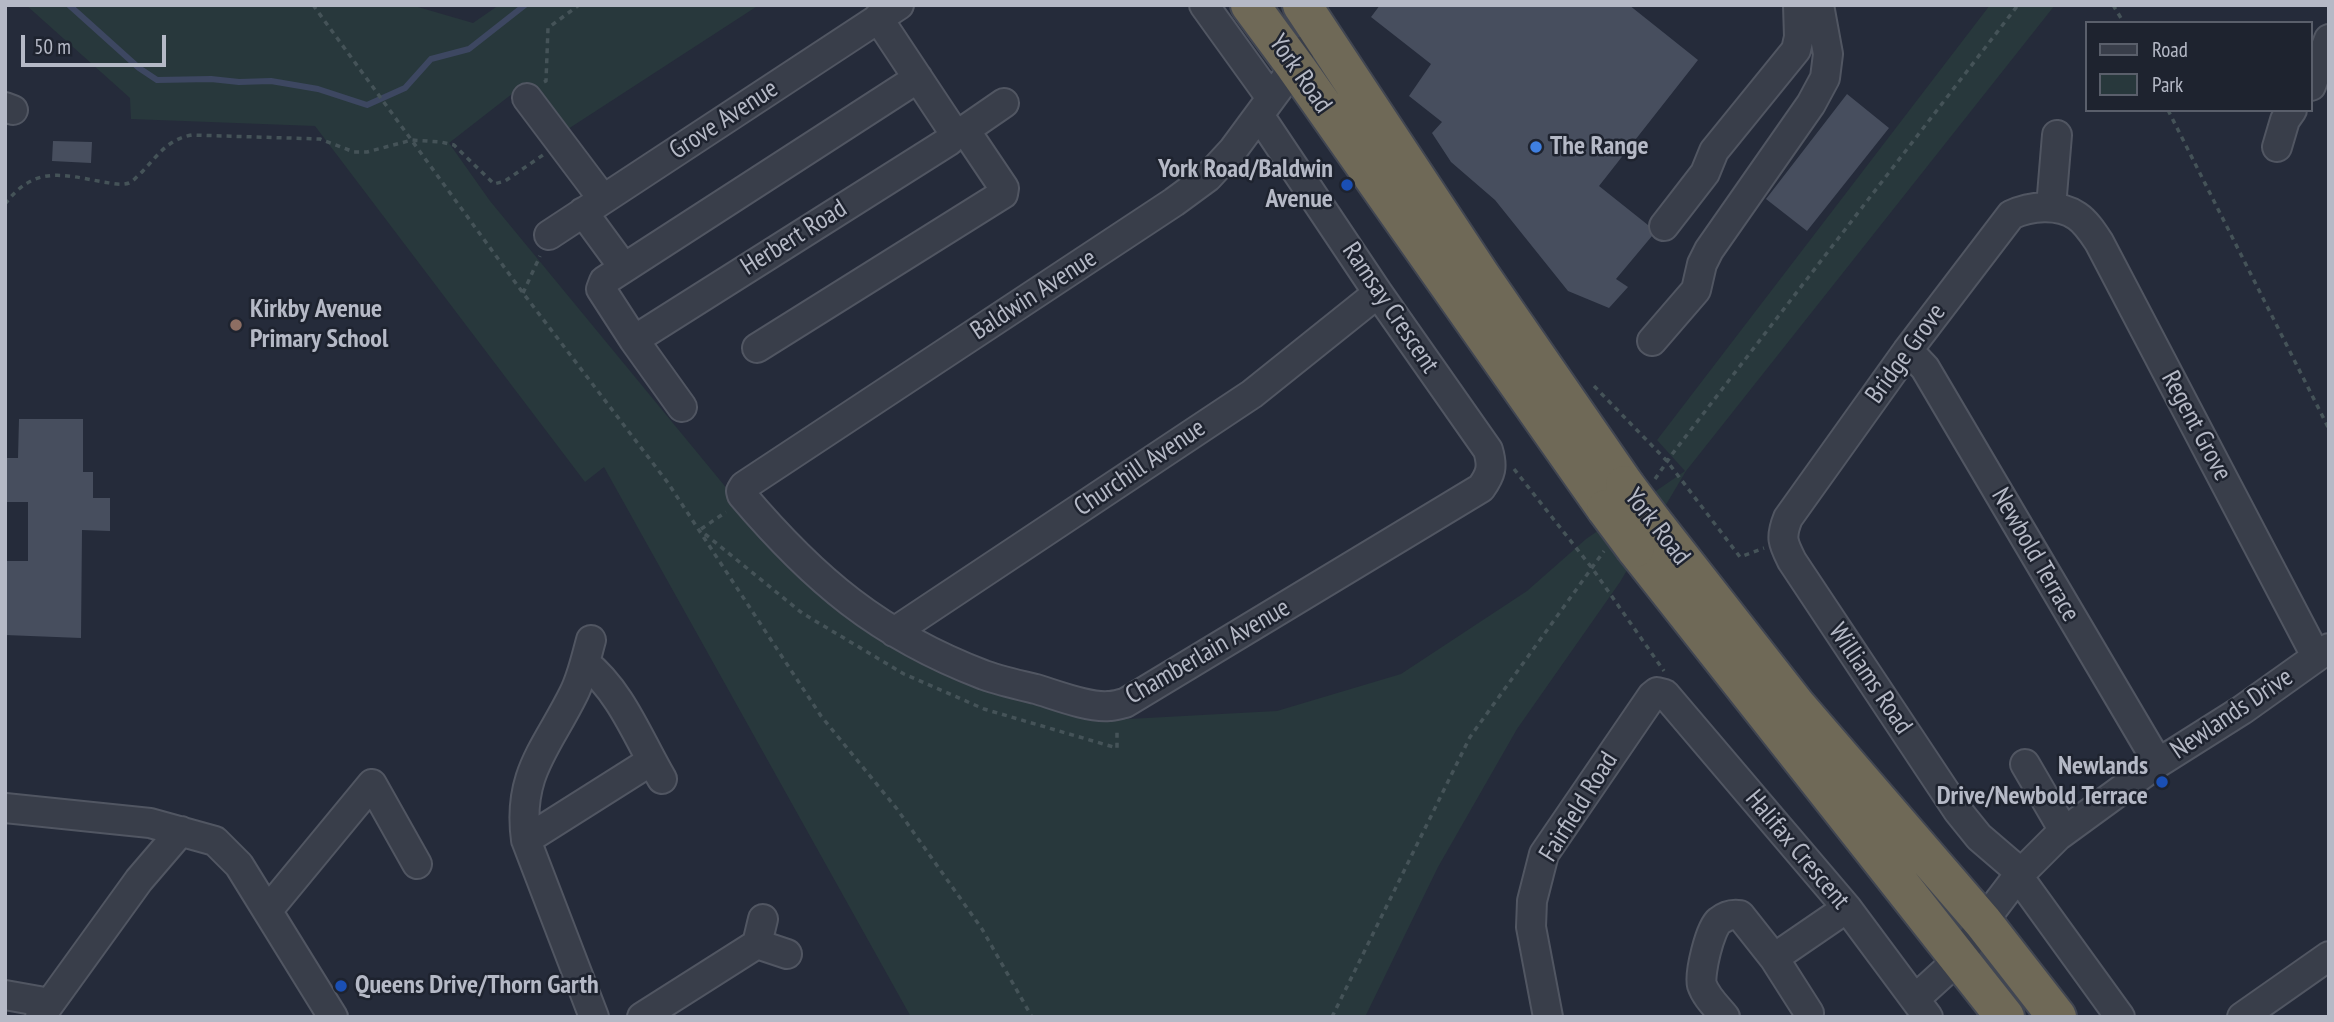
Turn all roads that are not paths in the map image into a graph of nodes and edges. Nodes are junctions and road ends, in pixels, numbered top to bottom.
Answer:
1 (1204, 5) edge
2 (1250, 5) edge
3 (1798, 5) edge
4 (1819, 5) edge
5 (1312, 10) edge
6 (888, 12) edge
7 (2329, 39) edge
8 (1295, 66) junction
9 (918, 78) junction
10 (2313, 81) edge
11 (527, 98) road end
12 (1004, 103) dead end
13 (1265, 107) junction
14 (958, 133) junction
15 (2057, 135) dead end
16 (593, 206) junction
17 (2056, 208) junction
18 (1664, 226) dead end
19 (550, 235) road end
20 (624, 268) junction
21 (1378, 293) junction
22 (634, 340) junction
23 (1652, 341) dead end
24 (757, 348) dead end
25 (1908, 350) junction
26 (682, 407) dead end
27 (1490, 459) joint
28 (743, 495) joint
29 (1629, 516) junction
30 (1783, 541) joint
31 (894, 632) junction
32 (2322, 652) edge
33 (1657, 692) joint
34 (2158, 763) junction
35 (2025, 764) dead end
36 (5, 808) edge
37 (181, 831) junction
38 (2064, 831) junction
39 (526, 840) junction
40 (417, 864) dead end
41 (2019, 874) junction
42 (1847, 908) junction
43 (268, 910) junction
44 (1983, 922) junction
45 (787, 954) dead end
46 (2329, 957) edge
47 (1774, 958) junction
48 (1960, 958) junction
49 (5, 995) edge
50 (1922, 1008) edge
51 (45, 1010) edge
52 (332, 1017) edge
53 (594, 1017) edge
54 (642, 1017) edge
55 (1548, 1017) edge
56 (1725, 1017) edge
57 (1808, 1017) edge
58 (2005, 1017) edge
59 (2057, 1017) edge
60 (2120, 1017) edge
61 (2242, 1017) edge

1 - 13 street, Ramsay Crescent
2 - 8 highway, York Road
3 - 18 street
4 - 23 street
5 - 8 street, Baldwin Avenue
5 - 29 highway, York Road
6 - 9 street
6 - 16 street, Grove Avenue
7 - 10 street
8 - 13 street, Baldwin Avenue
8 - 29 highway, York Road
9 - 14 street
9 - 20 street
11 - 16 street
12 - 14 street, Herbert Road
13 - 21 street, Ramsay Crescent
13 - 28 street, Baldwin Avenue
14 - 22 street, Herbert Road
14 - 24 street
15 - 17 street
16 - 19 street, Grove Avenue
16 - 20 street
17 - 25 street, Bridge Grove
17 - 32 street, Regent Grove
20 - 22 street
21 - 27 street, Ramsay Crescent
21 - 31 street, Churchill Avenue
22 - 26 street
25 - 30 street, Bridge Grove
25 - 34 street, Newbold Terrace
27 - 31 street, Chamberlain Avenue
28 - 31 street, Chamberlain Avenue
29 - 44 highway, York Road
29 - 48 highway, York Road
30 - 41 street, Williams Road
32 - 34 street, Newlands Drive
33 - 42 street, Halifax Crescent
33 - 55 street, Fairfield Road
34 - 38 street, Newlands Drive
35 - 38 street
36 - 37 street
37 - 43 street
37 - 51 street
38 - 41 street, Newlands Drive
39 - 39 street
39 - 53 street
40 - 43 street
41 - 44 street, Newlands Drive
41 - 60 street, Williams Road
42 - 47 street
42 - 50 street, Halifax Crescent
43 - 52 street
44 - 48 street, Newlands Drive
44 - 59 highway, York Road
45 - 54 street
46 - 61 street
47 - 56 street
47 - 57 street
48 - 50 street, Newlands Drive
48 - 58 highway, York Road
49 - 51 street

